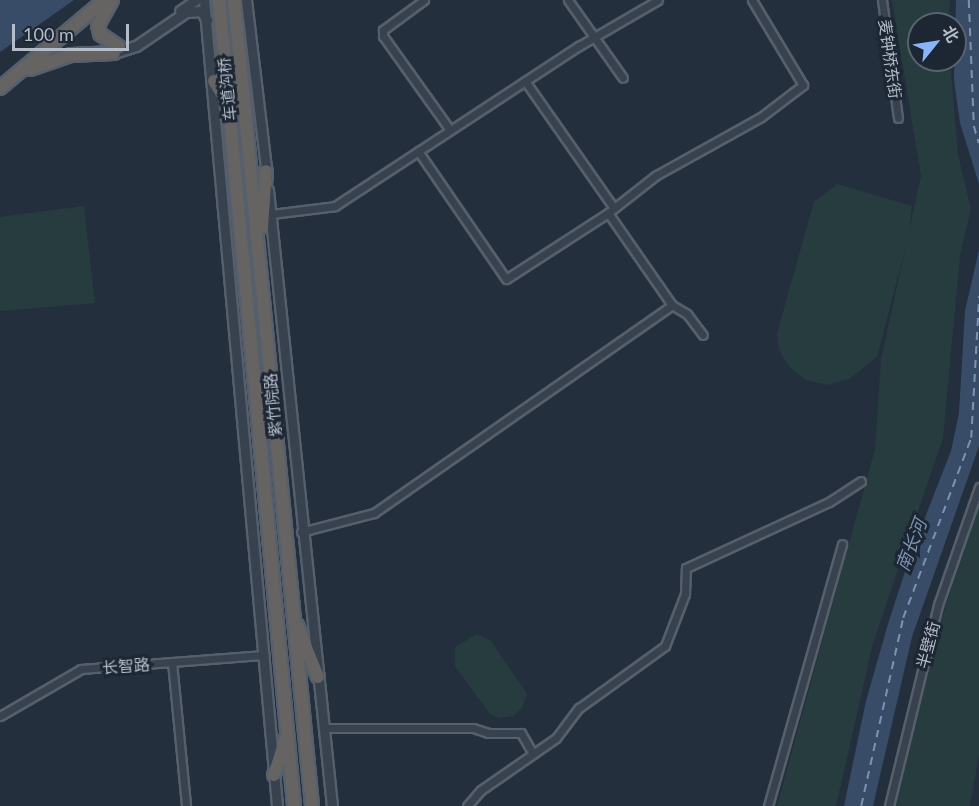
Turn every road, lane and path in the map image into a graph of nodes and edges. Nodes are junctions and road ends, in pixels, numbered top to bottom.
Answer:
1 (105, 0) edge
2 (112, 0) edge
3 (196, 0) edge
4 (204, 0) edge
5 (219, 0) edge
6 (234, 0) edge
7 (246, 0) edge
8 (424, 0) edge
9 (568, 0) edge
10 (658, 0) edge
11 (752, 0) edge
12 (882, 0) edge
13 (207, 20) junction
14 (162, 26) junction
15 (595, 37) junction
16 (117, 50) junction
17 (21, 73) junction
18 (623, 78) dead end
19 (214, 81) junction
20 (525, 81) junction
21 (0, 88) edge
22 (232, 112) junction
23 (898, 118) dead end
24 (450, 130) junction
25 (418, 151) junction
26 (266, 171) junction
27 (251, 175) joint
28 (611, 210) junction
29 (271, 214) junction
30 (258, 264) junction
31 (672, 305) junction
32 (703, 335) dead end
33 (861, 481) dead end
34 (979, 487) edge
35 (301, 532) junction
36 (842, 544) dead end
37 (292, 613) junction
38 (264, 655) junction
39 (172, 662) junction
40 (318, 677) junction
41 (0, 716) edge
42 (324, 728) junction
43 (288, 731) junction
44 (533, 754) junction
45 (274, 775) junction
46 (186, 806) edge
47 (278, 806) edge
48 (294, 806) edge
49 (312, 806) edge
50 (332, 806) edge
51 (467, 806) edge
52 (768, 806) edge
53 (889, 806) edge

1 - 17 highway
2 - 16 highway
3 - 14 street
4 - 13 street, 紫竹院路
5 - 22 highway, 车道沟桥
6 - 27 highway, 车道沟桥
7 - 26 street, 紫竹院路
8 - 24 street
9 - 15 street
10 - 15 street
11 - 28 street
12 - 23 street, 麦钟桥东街
13 - 14 street
13 - 19 street, 紫竹院路
14 - 16 street
15 - 18 street
15 - 20 street
16 - 17 highway
17 - 21 highway
19 - 22 highway
19 - 38 street, 紫竹院路
20 - 24 street
20 - 28 street
22 - 43 highway, 紫竹院路
24 - 25 street
25 - 28 street
25 - 29 street
26 - 29 street, 紫竹院路
26 - 30 highway
27 - 30 highway, 紫竹院路
28 - 31 street
29 - 35 street, 紫竹院路
30 - 37 highway, 紫竹院路
31 - 32 street
31 - 35 street
33 - 44 street
34 - 53 street, 半壁街
35 - 40 street, 紫竹院路
36 - 52 street
37 - 40 highway
37 - 49 highway, 紫竹院路
38 - 39 street, 长智路
38 - 45 street, 紫竹院路
39 - 41 street, 长智路
39 - 46 street
40 - 42 street, 紫竹院路
42 - 44 street
42 - 50 street, 紫竹院路
43 - 45 highway
43 - 48 highway, 紫竹院路
44 - 51 street
45 - 47 street, 紫竹院路

